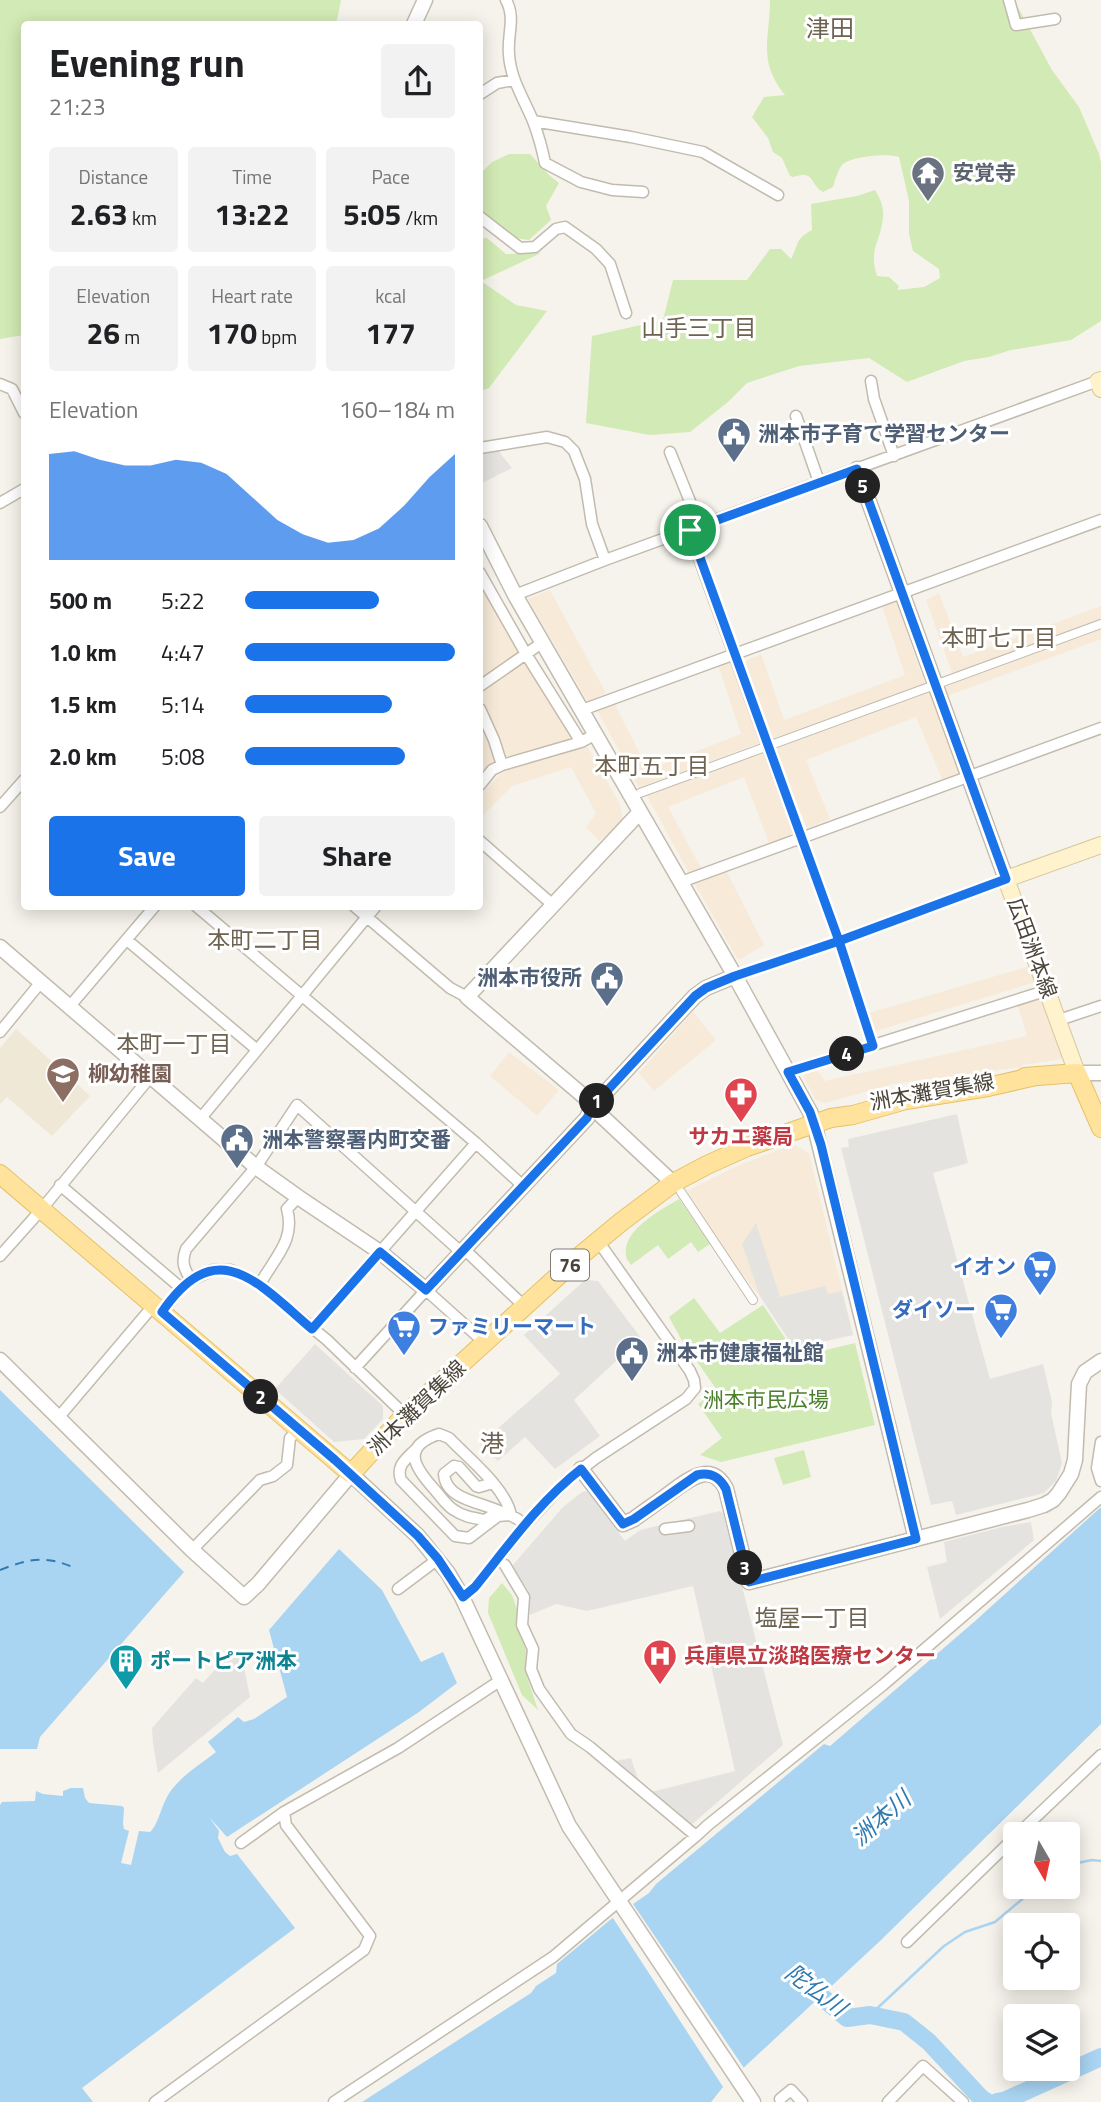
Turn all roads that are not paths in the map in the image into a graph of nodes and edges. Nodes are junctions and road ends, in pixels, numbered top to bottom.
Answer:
1 (425, 0) edge
2 (506, 0) edge
3 (1009, 0) edge
4 (1055, 19) dead end
5 (415, 21) edge
6 (514, 80) junction
7 (483, 92) edge
8 (533, 121) junction
9 (643, 192) dead end
10 (778, 195) dead end
11 (483, 219) edge
12 (626, 313) dead end
13 (871, 382) dead end
14 (0, 384) edge
15 (1100, 384) edge
16 (21, 407) edge
17 (796, 415) dead end
18 (483, 448) edge
19 (670, 452) dead end
20 (894, 456) junction
21 (857, 469) junction
22 (819, 482) junction
23 (21, 491) edge
24 (0, 503) edge
25 (1101, 520) edge
26 (695, 528) junction
27 (483, 537) edge
28 (605, 560) junction
29 (483, 578) edge
30 (903, 593) junction
31 (515, 595) junction
32 (1101, 624) edge
33 (536, 647) dead end
34 (526, 654) junction
35 (734, 655) junction
36 (483, 683) edge
37 (935, 685) junction
38 (582, 710) junction
39 (483, 716) edge
40 (1101, 728) edge
41 (596, 734) junction
42 (581, 742) junction
43 (768, 746) junction
44 (502, 765) junction
45 (968, 777) junction
46 (483, 781) edge
47 (21, 782) edge
48 (640, 793) dead end
49 (0, 807) edge
50 (640, 812) junction
51 (800, 837) junction
52 (483, 844) edge
53 (1101, 845) edge
54 (1006, 879) junction
55 (681, 882) junction
56 (553, 905) junction
57 (152, 910) edge
58 (201, 910) edge
59 (358, 910) edge
60 (372, 910) edge
61 (366, 917) junction
62 (127, 940) junction
63 (839, 941) junction
64 (0, 947) edge
65 (735, 976) junction
66 (41, 982) junction
67 (1048, 990) junction
68 (303, 995) junction
69 (467, 997) junction
70 (70, 1006) junction
71 (1101, 1006) edge
72 (1059, 1020) junction
73 (0, 1032) edge
74 (873, 1046) junction
75 (256, 1049) junction
76 (788, 1072) junction
77 (1077, 1073) junction
78 (1101, 1073) edge
79 (152, 1076) junction
80 (593, 1106) junction
81 (201, 1118) junction
82 (823, 1120) junction
83 (1101, 1128) edge
84 (476, 1143) junction
85 (256, 1167) junction
86 (0, 1174) edge
87 (60, 1185) junction
88 (523, 1186) junction
89 (677, 1187) junction
90 (298, 1197) junction
91 (41, 1210) junction
92 (416, 1212) junction
93 (598, 1241) junction
94 (462, 1250) junction
95 (380, 1252) junction
96 (0, 1256) edge
97 (191, 1280) junction
98 (258, 1283) junction
99 (181, 1288) junction
100 (426, 1290) junction
101 (753, 1300) dead end
102 (525, 1307) junction
103 (158, 1309) junction
104 (312, 1329) junction
105 (485, 1343) junction
106 (0, 1360) edge
107 (1101, 1361) edge
108 (355, 1368) junction
109 (405, 1415) junction
110 (58, 1418) junction
111 (299, 1429) junction
112 (1101, 1442) edge
113 (415, 1450) junction
114 (581, 1469) junction
115 (351, 1474) junction
116 (1101, 1481) edge
117 (493, 1483) junction
118 (1101, 1497) edge
119 (499, 1511) junction
120 (510, 1515) junction
121 (525, 1525) junction
122 (688, 1526) dead end
123 (665, 1529) dead end
124 (916, 1539) junction
125 (192, 1550) junction
126 (438, 1559) junction
127 (505, 1565) dead end
128 (398, 1589) dead end
129 (463, 1597) junction
130 (501, 1680) junction
131 (1101, 1755) edge
132 (285, 1812) junction
133 (1032, 1822) edge
134 (696, 1836) junction
135 (242, 1843) dead end
136 (1003, 1849) edge
137 (618, 1901) junction
138 (907, 1942) dead end
139 (779, 2099) dead end
140 (155, 2102) edge
141 (334, 2102) edge
142 (753, 2102) edge
143 (802, 2102) edge
144 (888, 2102) edge
145 (963, 2102) edge

1 - 5 street
2 - 6 street
3 - 4 street
6 - 7 street
6 - 8 street
8 - 9 street
8 - 10 street
11 - 12 street
13 - 20 street
14 - 16 street
15 - 20 street
17 - 22 street
18 - 28 street
19 - 26 street
20 - 21 street
21 - 22 street
21 - 30 street
22 - 26 street
23 - 24 street
25 - 30 street
26 - 28 street
26 - 35 street
27 - 31 street
28 - 31 street
29 - 34 street
30 - 35 street
30 - 37 street
31 - 38 street
32 - 37 street
33 - 34 street
34 - 36 street
34 - 42 street
35 - 38 street
35 - 43 street
37 - 43 street
37 - 45 street
38 - 41 street
39 - 44 street
40 - 45 street
41 - 42 street
41 - 50 street
42 - 44 street
43 - 48 street
43 - 51 street
44 - 46 street
45 - 51 street
45 - 54 street
47 - 49 street
50 - 55 street
50 - 56 street
51 - 55 street
51 - 63 street
52 - 56 street
53 - 54 main road, 広田洲本線
54 - 63 street
54 - 67 main road, 広田洲本線
55 - 65 street
56 - 69 street
57 - 62 street
58 - 68 street
59 - 61 street
60 - 61 street
61 - 68 street
61 - 69 street
62 - 70 street
62 - 75 street
63 - 65 street
63 - 74 street
64 - 66 street
65 - 76 street
65 - 80 street
66 - 70 street
66 - 73 street
67 - 72 main road, 広田洲本線
67 - 74 street
68 - 75 street
68 - 84 street
69 - 80 street
70 - 79 street
71 - 72 street
72 - 77 main road, 広田洲本線
74 - 76 street
75 - 81 street
76 - 82 street
77 - 78 street
77 - 82 main road, 洲本灘賀集線 / 76
77 - 83 main road
79 - 81 street
79 - 87 street
80 - 88 street
80 - 89 street
81 - 85 street
82 - 89 main road, 洲本灘賀集線 / 76
82 - 124 street
84 - 88 street
84 - 92 street
85 - 90 street
85 - 92 street
85 - 97 street
86 - 91 main road, 洲本灘賀集線
87 - 91 street
87 - 99 street
88 - 94 street
89 - 93 main road, 洲本灘賀集線 / 76
89 - 101 street
90 - 95 street
90 - 98 street
91 - 96 street
91 - 103 main road, 洲本灘賀集線
92 - 94 street
92 - 95 street
93 - 102 main road, 洲本灘賀集線 / 76
93 - 114 street
94 - 100 street
94 - 102 street
95 - 100 street
95 - 104 street
97 - 98 street
97 - 99 street
98 - 104 street
99 - 103 street
100 - 105 street
100 - 108 street
102 - 105 main road, 洲本灘賀集線 / 76
103 - 110 street
103 - 111 main road, 洲本灘賀集線
104 - 108 street
105 - 109 main road, 洲本灘賀集線 / 76
106 - 110 street
107 - 124 street
108 - 109 street
109 - 115 main road, 洲本灘賀集線 / 76
110 - 125 street
111 - 115 main road, 洲本灘賀集線
111 - 125 street
112 - 116 street
113 - 117 street
113 - 119 street
113 - 120 street
114 - 121 street
114 - 124 street
115 - 125 street
115 - 126 street
117 - 119 street
117 - 120 street
118 - 134 street
119 - 120 street
120 - 121 street
121 - 129 street
122 - 123 street
126 - 128 street
126 - 129 street
127 - 134 street
129 - 130 street
130 - 132 street
130 - 137 street
131 - 133 street
132 - 135 street
132 - 140 street
134 - 137 street
136 - 138 street
137 - 141 street
137 - 142 street
139 - 143 street
144 - 145 street

